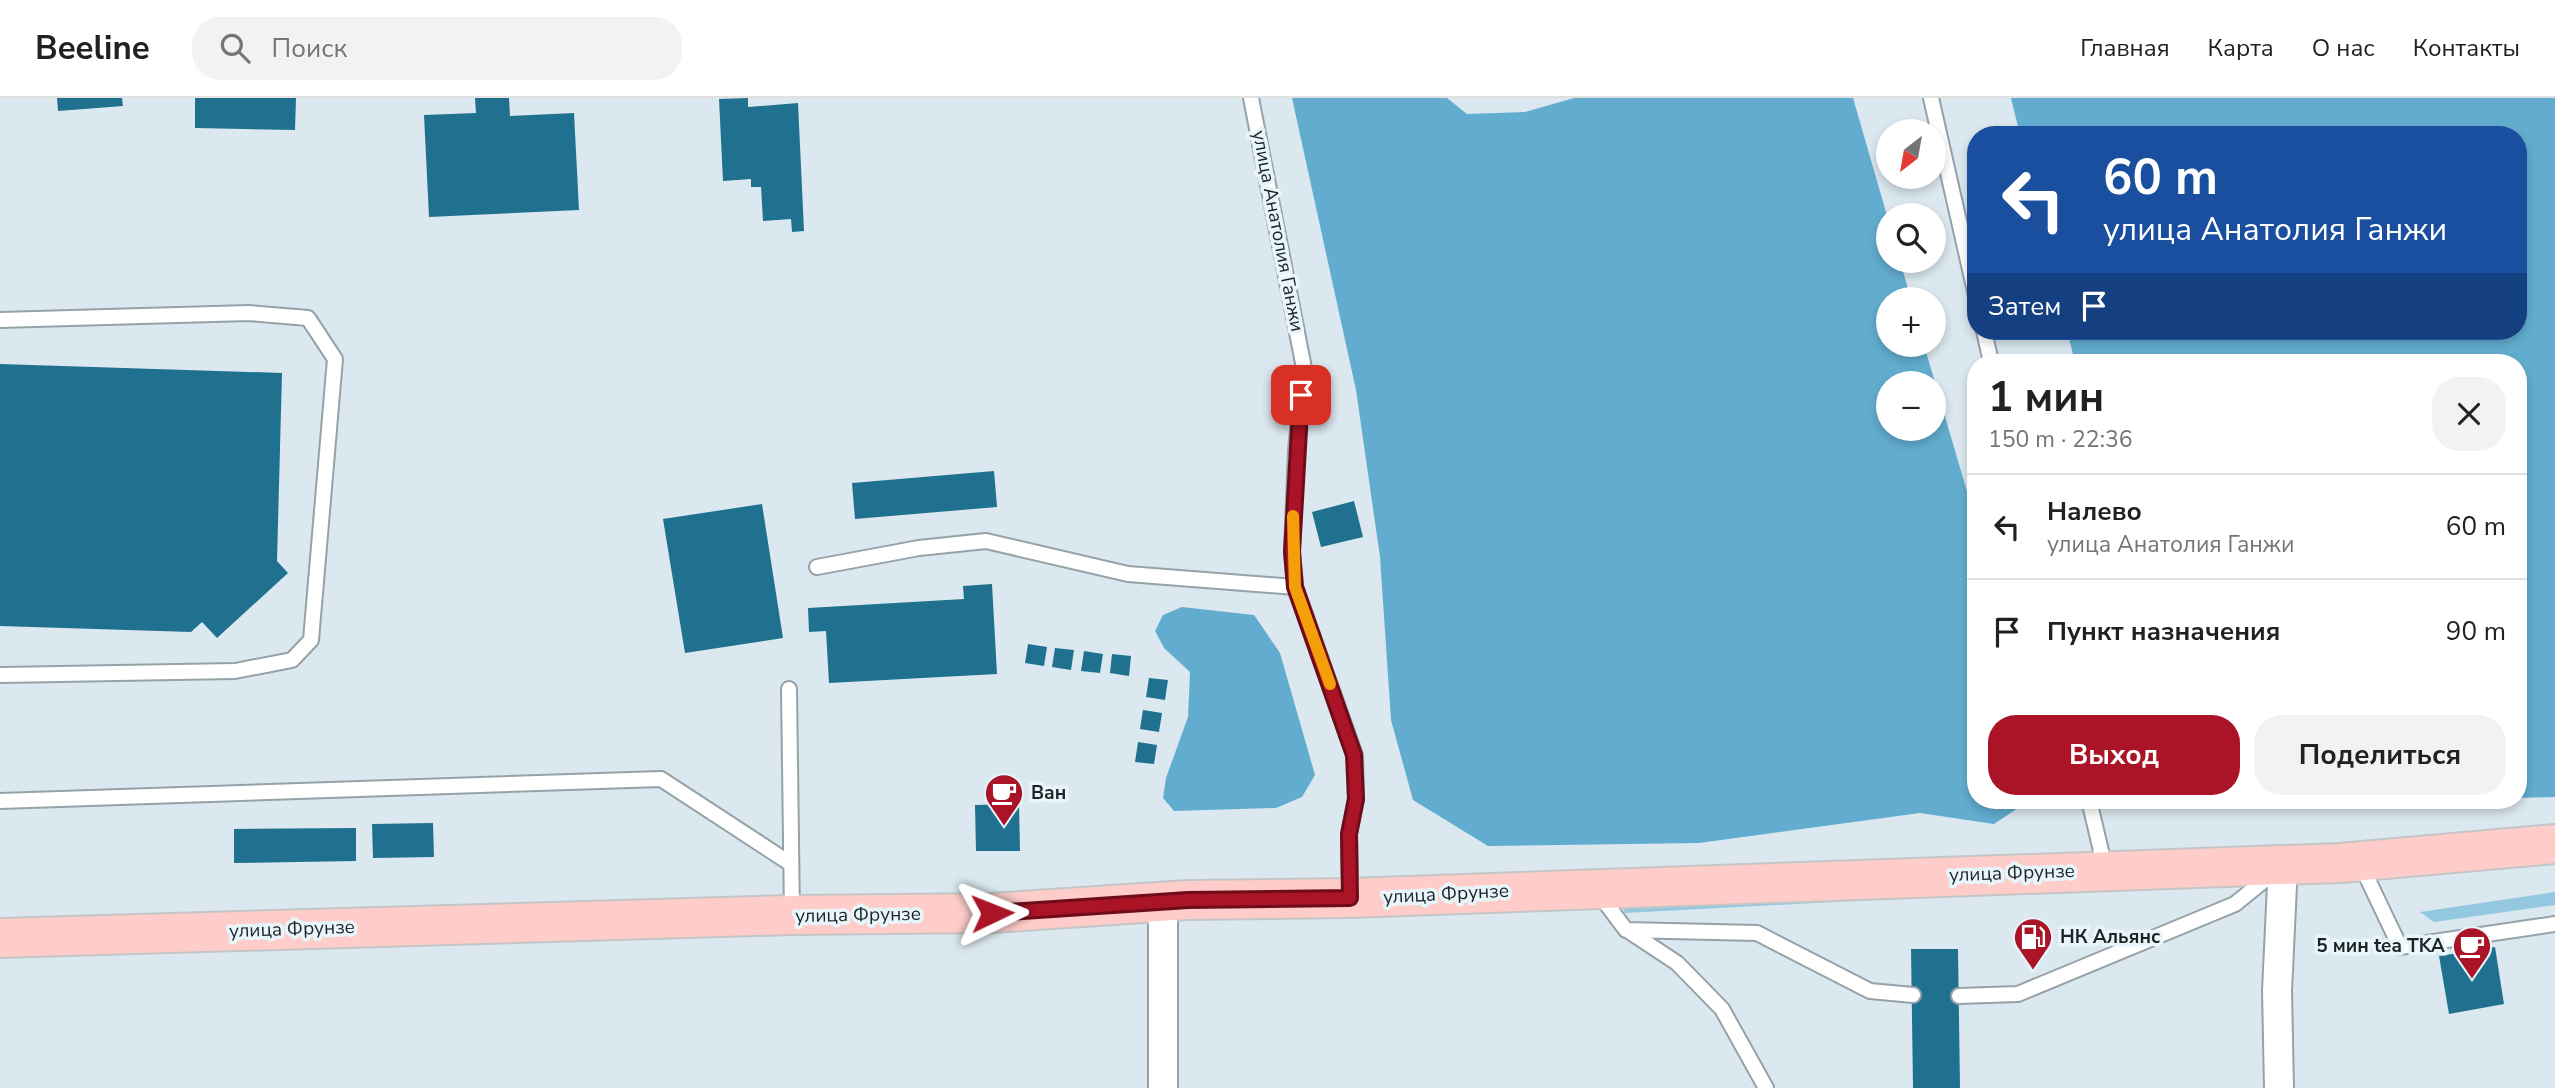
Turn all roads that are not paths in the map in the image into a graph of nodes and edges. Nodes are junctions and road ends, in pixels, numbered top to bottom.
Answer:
1 (1251, 98) edge
2 (1931, 98) edge
3 (1967, 256) edge
4 (0, 320) edge
5 (817, 567) dead end
6 (1295, 587) junction
7 (0, 675) edge
8 (789, 688) dead end
9 (0, 801) edge
10 (2091, 809) edge
11 (2555, 844) edge
12 (2360, 861) junction
13 (791, 864) junction
14 (2283, 864) junction
15 (2105, 870) junction
16 (1594, 887) junction
17 (1350, 898) junction
18 (1163, 902) junction
19 (792, 915) junction
20 (2555, 925) edge
21 (1626, 929) junction
22 (0, 937) edge
23 (1913, 995) dead end
24 (1959, 996) dead end
25 (1163, 1088) edge
26 (1766, 1088) edge
27 (2279, 1088) edge

1 - 6 lane, улица Анатолия Ганжи
2 - 3 lane
4 - 7 lane
5 - 6 lane
6 - 17 lane, улица Анатолия Ганжи
8 - 13 lane
9 - 13 lane
10 - 15 lane
11 - 12 main road, улица Фрунзе
12 - 14 main road, улица Фрунзе
12 - 20 lane
13 - 19 lane
14 - 15 main road, улица Фрунзе
14 - 24 lane
14 - 27 street
15 - 16 main road, улица Фрунзе
16 - 17 main road, улица Фрунзе
16 - 21 lane
17 - 18 main road, улица Фрунзе
18 - 19 main road, улица Фрунзе
18 - 25 street
19 - 22 main road, улица Фрунзе
21 - 23 lane
21 - 26 lane

